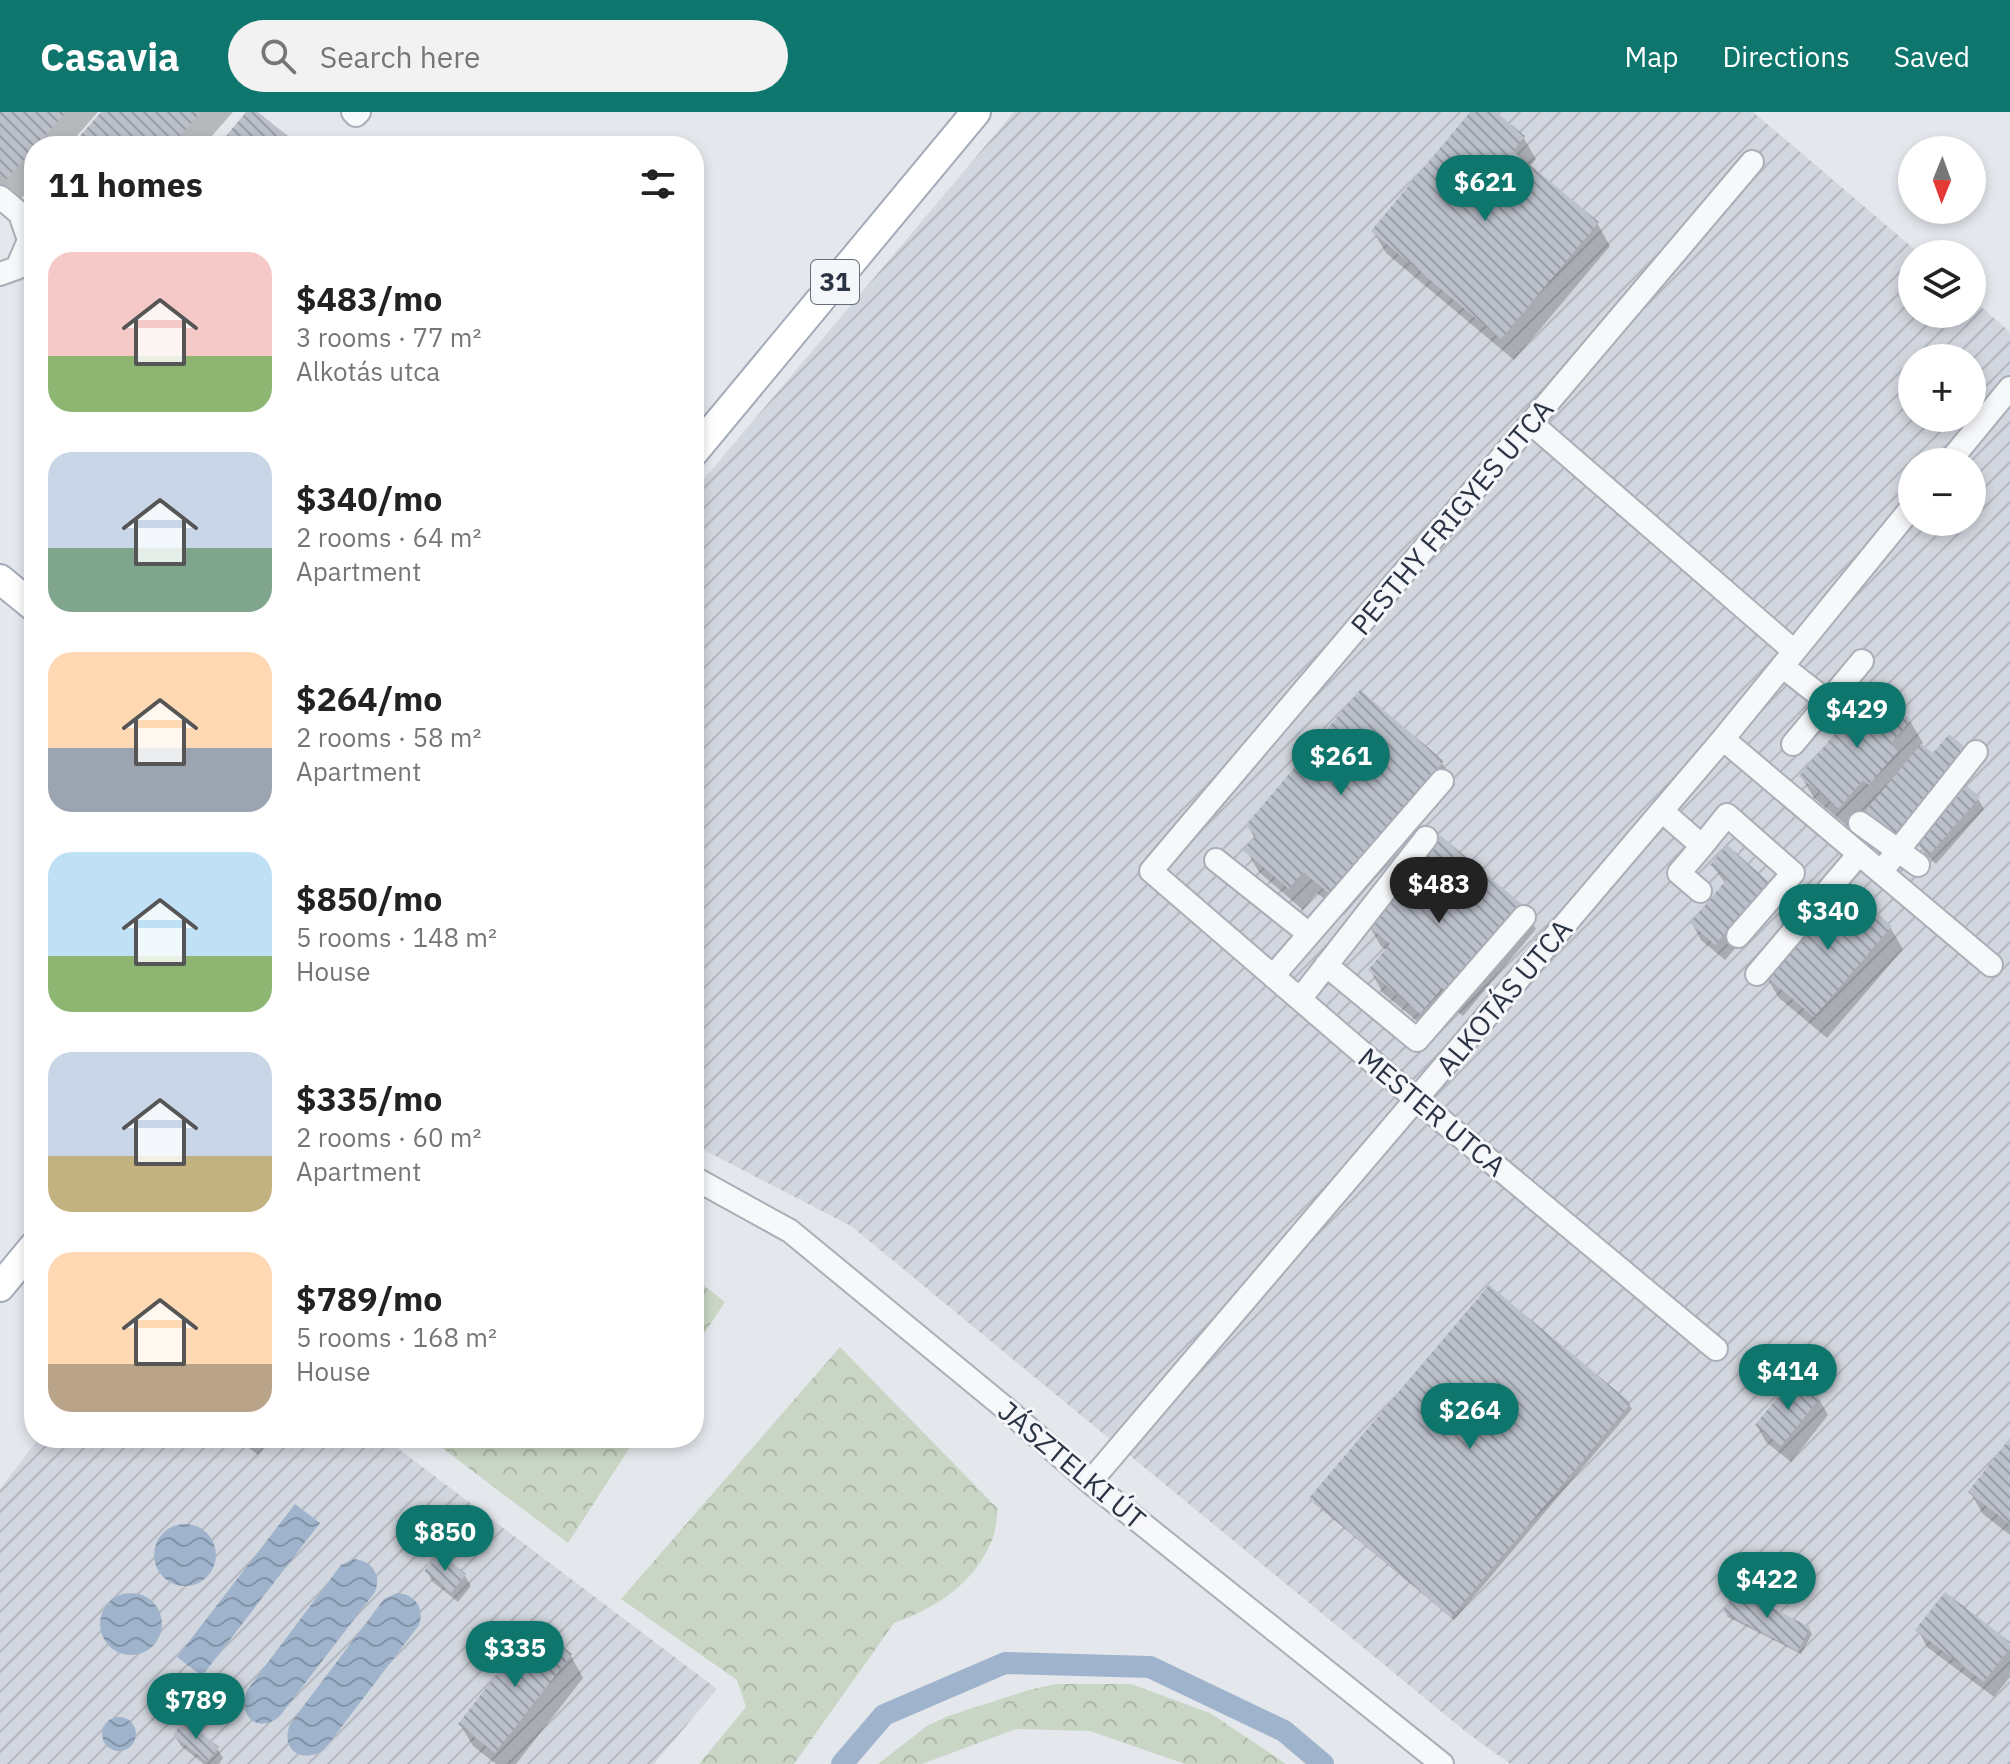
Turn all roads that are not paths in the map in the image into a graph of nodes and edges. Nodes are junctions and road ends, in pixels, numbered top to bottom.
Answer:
1 (353, 112) edge
2 (359, 112) edge
3 (976, 112) edge
4 (1752, 162) dead end
5 (0, 197) edge
6 (24, 217) edge
7 (24, 252) edge
8 (0, 274) edge
9 (2010, 388) edge
10 (1531, 423) junction
11 (704, 440) edge
12 (1961, 448) edge
13 (1898, 524) edge
14 (0, 579) edge
15 (24, 599) edge
16 (1788, 658) junction
17 (1862, 661) dead end
18 (1828, 702) junction
19 (1723, 739) junction
20 (1793, 744) dead end
21 (1976, 752) dead end
22 (1442, 781) dead end
23 (1662, 811) junction
24 (1860, 823) dead end
25 (1426, 838) dead end
26 (1702, 846) junction
27 (1897, 851) junction
28 (1859, 854) junction
29 (1216, 860) dead end
30 (1918, 865) dead end
31 (1151, 871) joint
32 (1881, 872) junction
33 (1700, 891) dead end
34 (1524, 917) dead end
35 (1309, 934) junction
36 (1738, 936) dead end
37 (1326, 965) junction
38 (1991, 965) dead end
39 (1757, 974) dead end
40 (1273, 976) junction
41 (1300, 999) junction
42 (1417, 1100) junction
43 (704, 1184) edge
44 (24, 1258) edge
45 (0, 1287) edge
46 (1716, 1349) dead end
47 (1090, 1482) junction
48 (1442, 1764) edge

1 - 2 street
3 - 11 main road, 31
4 - 10 street, PESTHY FRIGYES UTCA
5 - 6 street
7 - 8 street
9 - 12 street
10 - 16 street
10 - 31 street, PESTHY FRIGYES UTCA
13 - 16 street, ALKOTÁS UTCA
14 - 15 main road
16 - 18 street
16 - 19 street, ALKOTÁS UTCA
17 - 18 street
18 - 20 street
19 - 23 street, ALKOTÁS UTCA
19 - 28 street
21 - 27 street
22 - 35 street
23 - 26 street
23 - 42 street, ALKOTÁS UTCA
24 - 27 street
25 - 37 street
26 - 33 street
26 - 36 street
27 - 30 street
27 - 32 street
28 - 32 street
28 - 39 street
29 - 35 street
31 - 40 street, MESTER UTCA
32 - 38 street
34 - 37 street
35 - 40 street
37 - 41 street
40 - 41 street, MESTER UTCA
41 - 42 street, MESTER UTCA
42 - 46 street, MESTER UTCA
42 - 47 street, ALKOTÁS UTCA
43 - 47 street, JÁSZTELKI ÚT
44 - 45 main road
47 - 48 street, JÁSZTELKI ÚT

